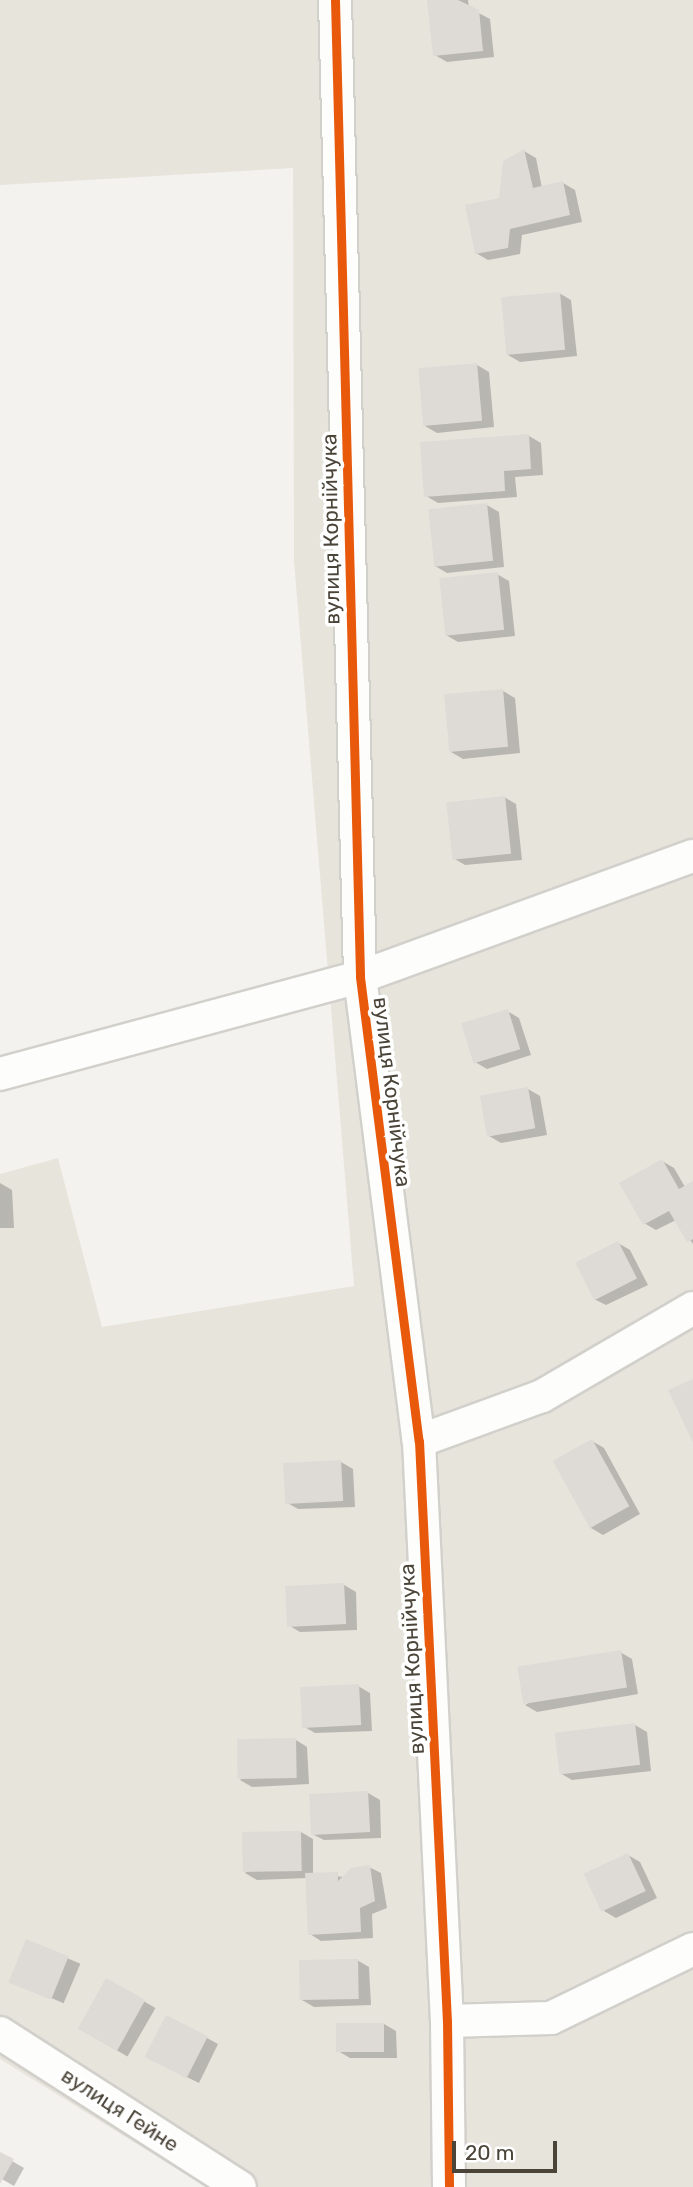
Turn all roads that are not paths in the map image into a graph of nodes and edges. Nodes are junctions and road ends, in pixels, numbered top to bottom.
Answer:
1 (335, 0) edge
2 (693, 856) edge
3 (359, 977) junction
4 (0, 1074) edge
5 (693, 1308) edge
6 (419, 1441) junction
7 (693, 1949) edge
8 (447, 2021) junction
9 (0, 2033) edge
10 (240, 2187) edge
11 (449, 2187) edge

1 - 3 street, вулиця Корнійчука
2 - 3 street
3 - 4 street
3 - 6 street, вулиця Корнійчука
5 - 6 street
6 - 8 street, вулиця Корнійчука
7 - 8 street
8 - 11 street, вулиця Корнійчука
9 - 10 street, вулиця Гейне

